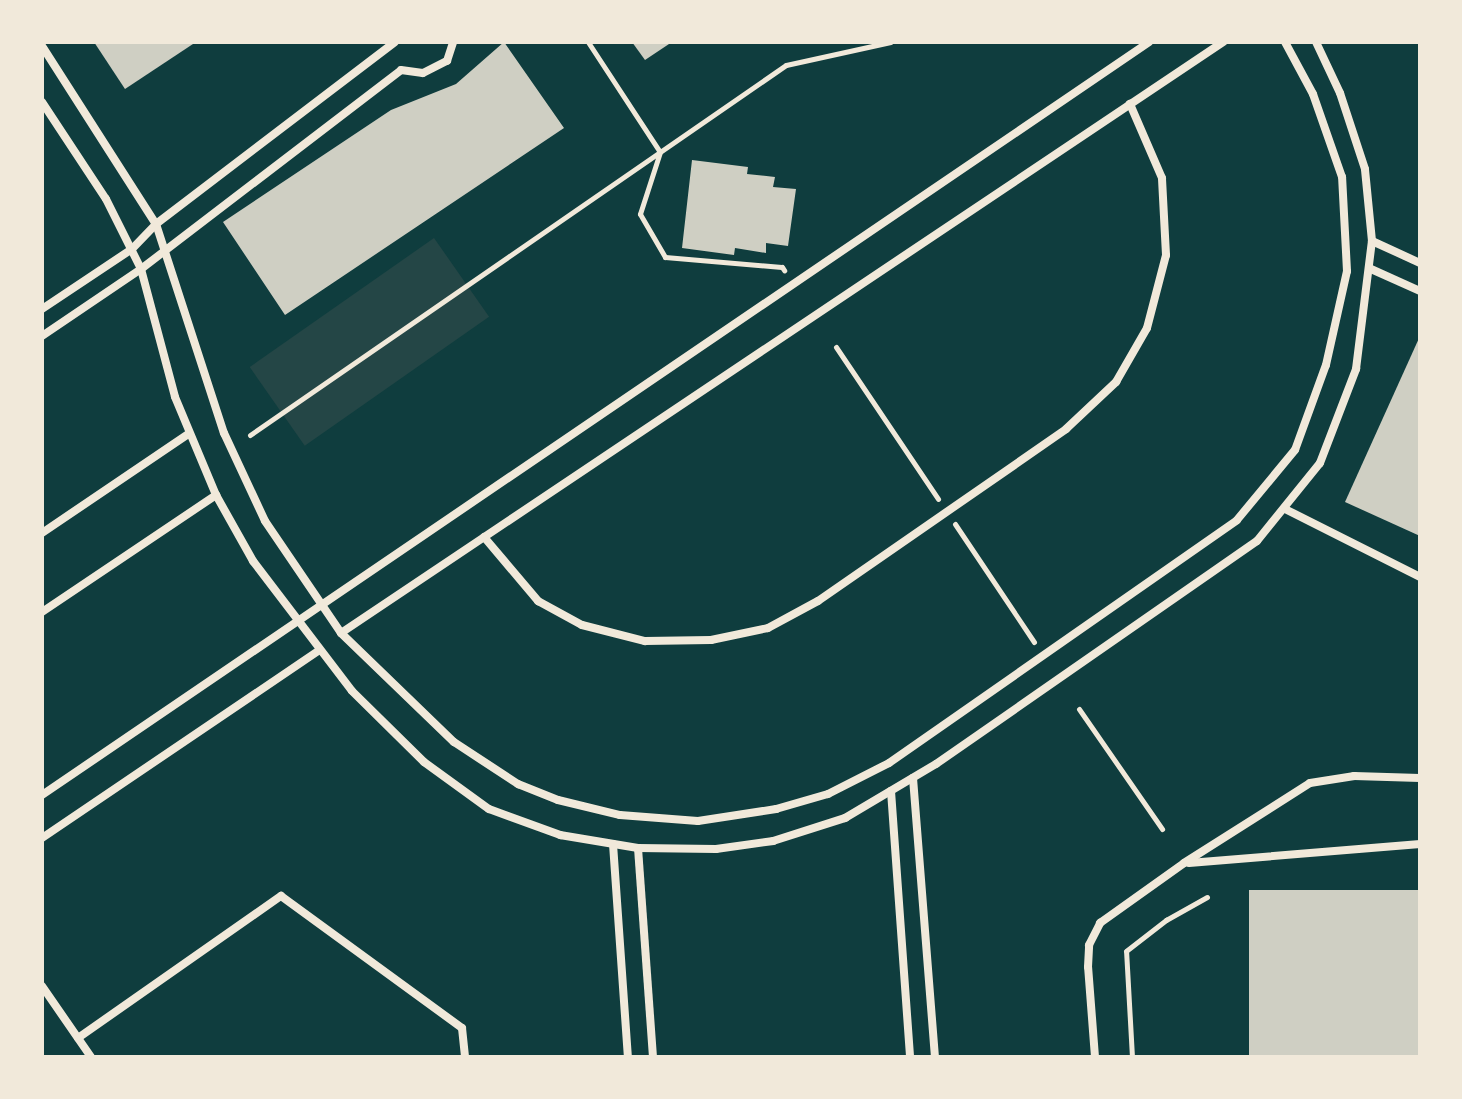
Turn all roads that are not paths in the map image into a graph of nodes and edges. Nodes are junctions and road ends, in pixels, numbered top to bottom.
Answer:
1 (395, 42) edge
2 (453, 42) edge
3 (1149, 42) edge
4 (1223, 42) edge
5 (1285, 42) edge
6 (1316, 42) edge
7 (42, 46) edge
8 (42, 102) edge
9 (1130, 104) junction
10 (156, 224) junction
11 (1372, 241) junction
12 (132, 249) junction
13 (167, 250) junction
14 (1420, 263) edge
15 (141, 269) junction
16 (1371, 269) junction
17 (1420, 291) edge
18 (42, 309) edge
19 (42, 336) edge
20 (188, 434) junction
21 (216, 495) junction
22 (1285, 509) junction
23 (42, 533) edge
24 (484, 537) junction
25 (1420, 577) edge
26 (322, 606) junction
27 (42, 612) edge
28 (298, 622) junction
29 (341, 633) junction
30 (318, 651) junction
31 (913, 778) junction
32 (1420, 778) edge
33 (891, 791) junction
34 (42, 795) edge
35 (42, 838) edge
36 (613, 844) junction
37 (1420, 844) edge
38 (638, 848) junction
39 (1184, 863) junction
40 (42, 986) edge
41 (78, 1038) junction
42 (91, 1057) edge
43 (465, 1057) edge
44 (628, 1057) edge
45 (653, 1057) edge
46 (910, 1057) edge
47 (935, 1057) edge
48 (1095, 1057) edge

1 - 10 street
2 - 13 street
3 - 26 street
4 - 9 street
5 - 29 street
6 - 11 street
7 - 10 street
8 - 12 street
9 - 24 street
9 - 24 street
10 - 12 street
10 - 13 street
11 - 14 street
11 - 16 street
12 - 15 street
12 - 18 street
13 - 15 street
13 - 26 street
15 - 19 street
15 - 20 street
16 - 17 street
16 - 22 street
20 - 21 street
20 - 23 street
21 - 27 street
21 - 28 street
22 - 25 street
22 - 31 street
24 - 29 street
26 - 28 street
26 - 29 street
28 - 30 street
28 - 34 street
30 - 35 street
30 - 36 street
31 - 33 street
31 - 47 street
32 - 39 street
33 - 38 street
33 - 46 street
36 - 38 street
36 - 44 street
37 - 39 street
38 - 45 street
39 - 48 street
40 - 41 street
41 - 42 street
41 - 43 street

